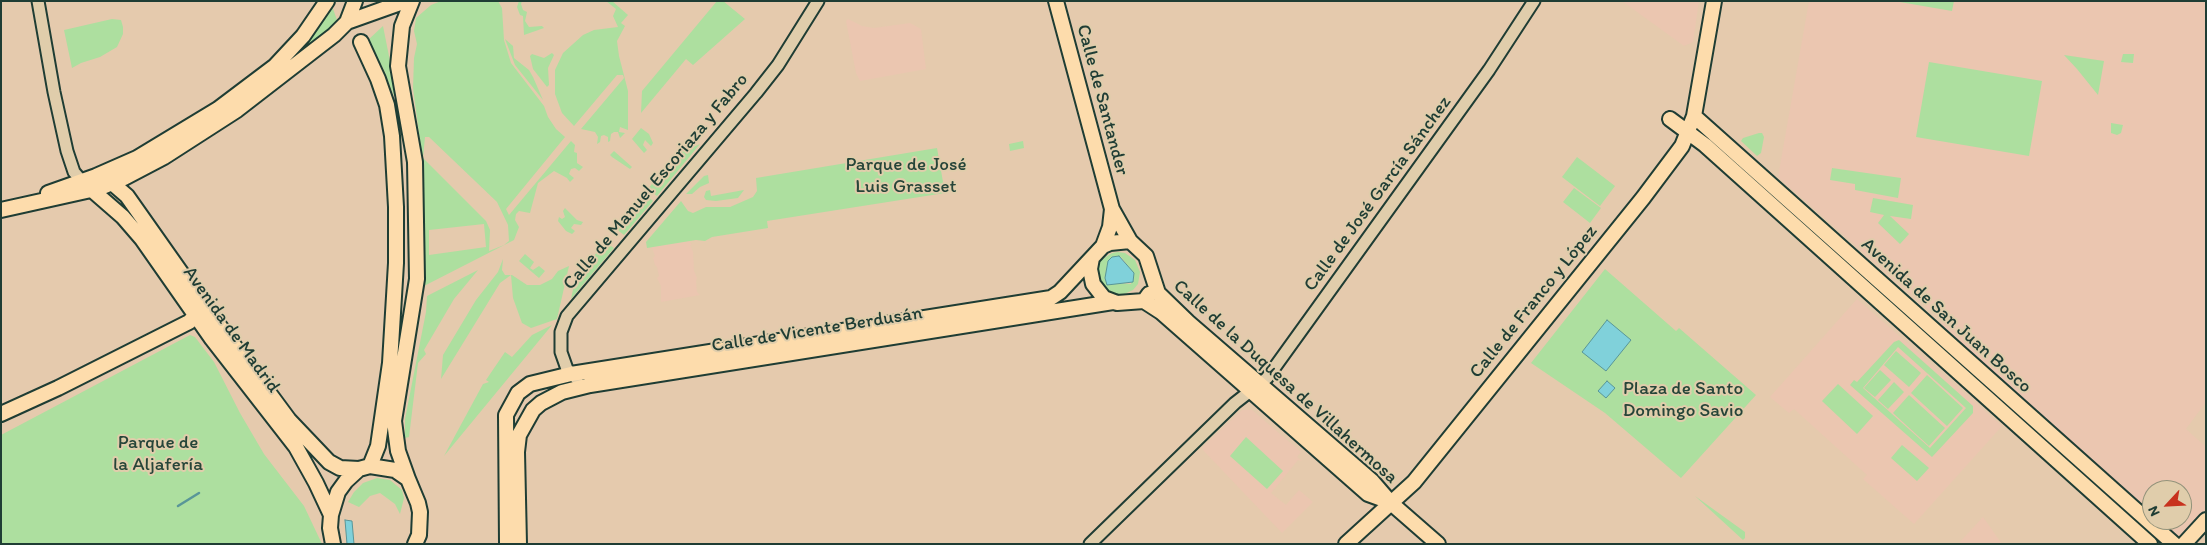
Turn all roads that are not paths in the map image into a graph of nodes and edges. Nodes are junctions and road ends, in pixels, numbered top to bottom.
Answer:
1 (38, 1) edge
2 (327, 1) edge
3 (355, 1) edge
4 (406, 1) edge
5 (412, 1) edge
6 (818, 1) edge
7 (1056, 1) edge
8 (1534, 1) edge
9 (1714, 1) edge
10 (347, 22) junction
11 (361, 42) dead end
12 (1694, 116) junction
13 (1670, 119) dead end
14 (1688, 131) junction
15 (96, 176) junction
16 (112, 183) junction
17 (86, 186) junction
18 (1112, 208) junction
19 (1, 210) edge
20 (1130, 241) junction
21 (1103, 246) junction
22 (1092, 258) junction
23 (1155, 288) junction
24 (201, 301) junction
25 (1144, 301) junction
26 (1113, 302) junction
27 (196, 316) junction
28 (571, 374) junction
29 (590, 385) junction
30 (1256, 388) junction
31 (1, 414) edge
32 (364, 468) junction
33 (408, 479) junction
34 (1391, 503) junction
35 (331, 515) junction
36 (2204, 524) edge
37 (418, 541) edge
38 (333, 544) edge
39 (507, 544) edge
40 (518, 544) edge
41 (1090, 544) edge
42 (1346, 544) edge
43 (1438, 544) edge
44 (2150, 544) edge
45 (2174, 544) edge
46 (2184, 544) edge

1 - 17 street
2 - 15 main road
3 - 10 main road
4 - 10 main road
5 - 33 main road
6 - 28 street, Calle de Manuel Escoriaza y Fabro
7 - 18 main road, Calle de Santander
8 - 30 street, Calle de José García Sánchez
9 - 12 main road, Calle de Franco y López
10 - 16 main road
11 - 32 main road
12 - 14 main road, Calle de Franco y López
12 - 45 main road, Avenida de San Juan Bosco
13 - 14 main road, Avenida de San Juan Bosco
14 - 34 main road, Calle de Franco y López
14 - 44 main road, Avenida de San Juan Bosco
15 - 16 main road
15 - 17 main road
16 - 17 main road
16 - 24 main road, Avenida de Madrid
17 - 19 main road
17 - 27 main road, Avenida de Madrid
18 - 20 main road
18 - 21 main road
20 - 21 main road
20 - 23 main road
21 - 22 main road
22 - 26 main road
22 - 28 main road, Calle de Vicente Berdusán
23 - 25 main road
23 - 30 main road, Calle de la Duquesa de Villahermosa
24 - 27 main road
24 - 32 main road, Avenida de Madrid
25 - 26 main road
25 - 30 main road, Calle de la Duquesa de Villahermosa
26 - 29 main road, Calle de Vicente Berdusán
27 - 31 main road
27 - 35 main road, Avenida de Madrid
28 - 29 street
28 - 39 main road, Calle de Vicente Berdusán
29 - 40 main road, Calle de Vicente Berdusán
30 - 34 main road, Calle de la Duquesa de Villahermosa
30 - 41 street, Calle de José García Sánchez
32 - 33 main road, Avenida de Madrid
32 - 35 main road
33 - 37 main road
34 - 42 main road, Calle de Franco y López
34 - 43 main road, Calle de la Duquesa de Villahermosa
35 - 38 main road
36 - 46 main road

